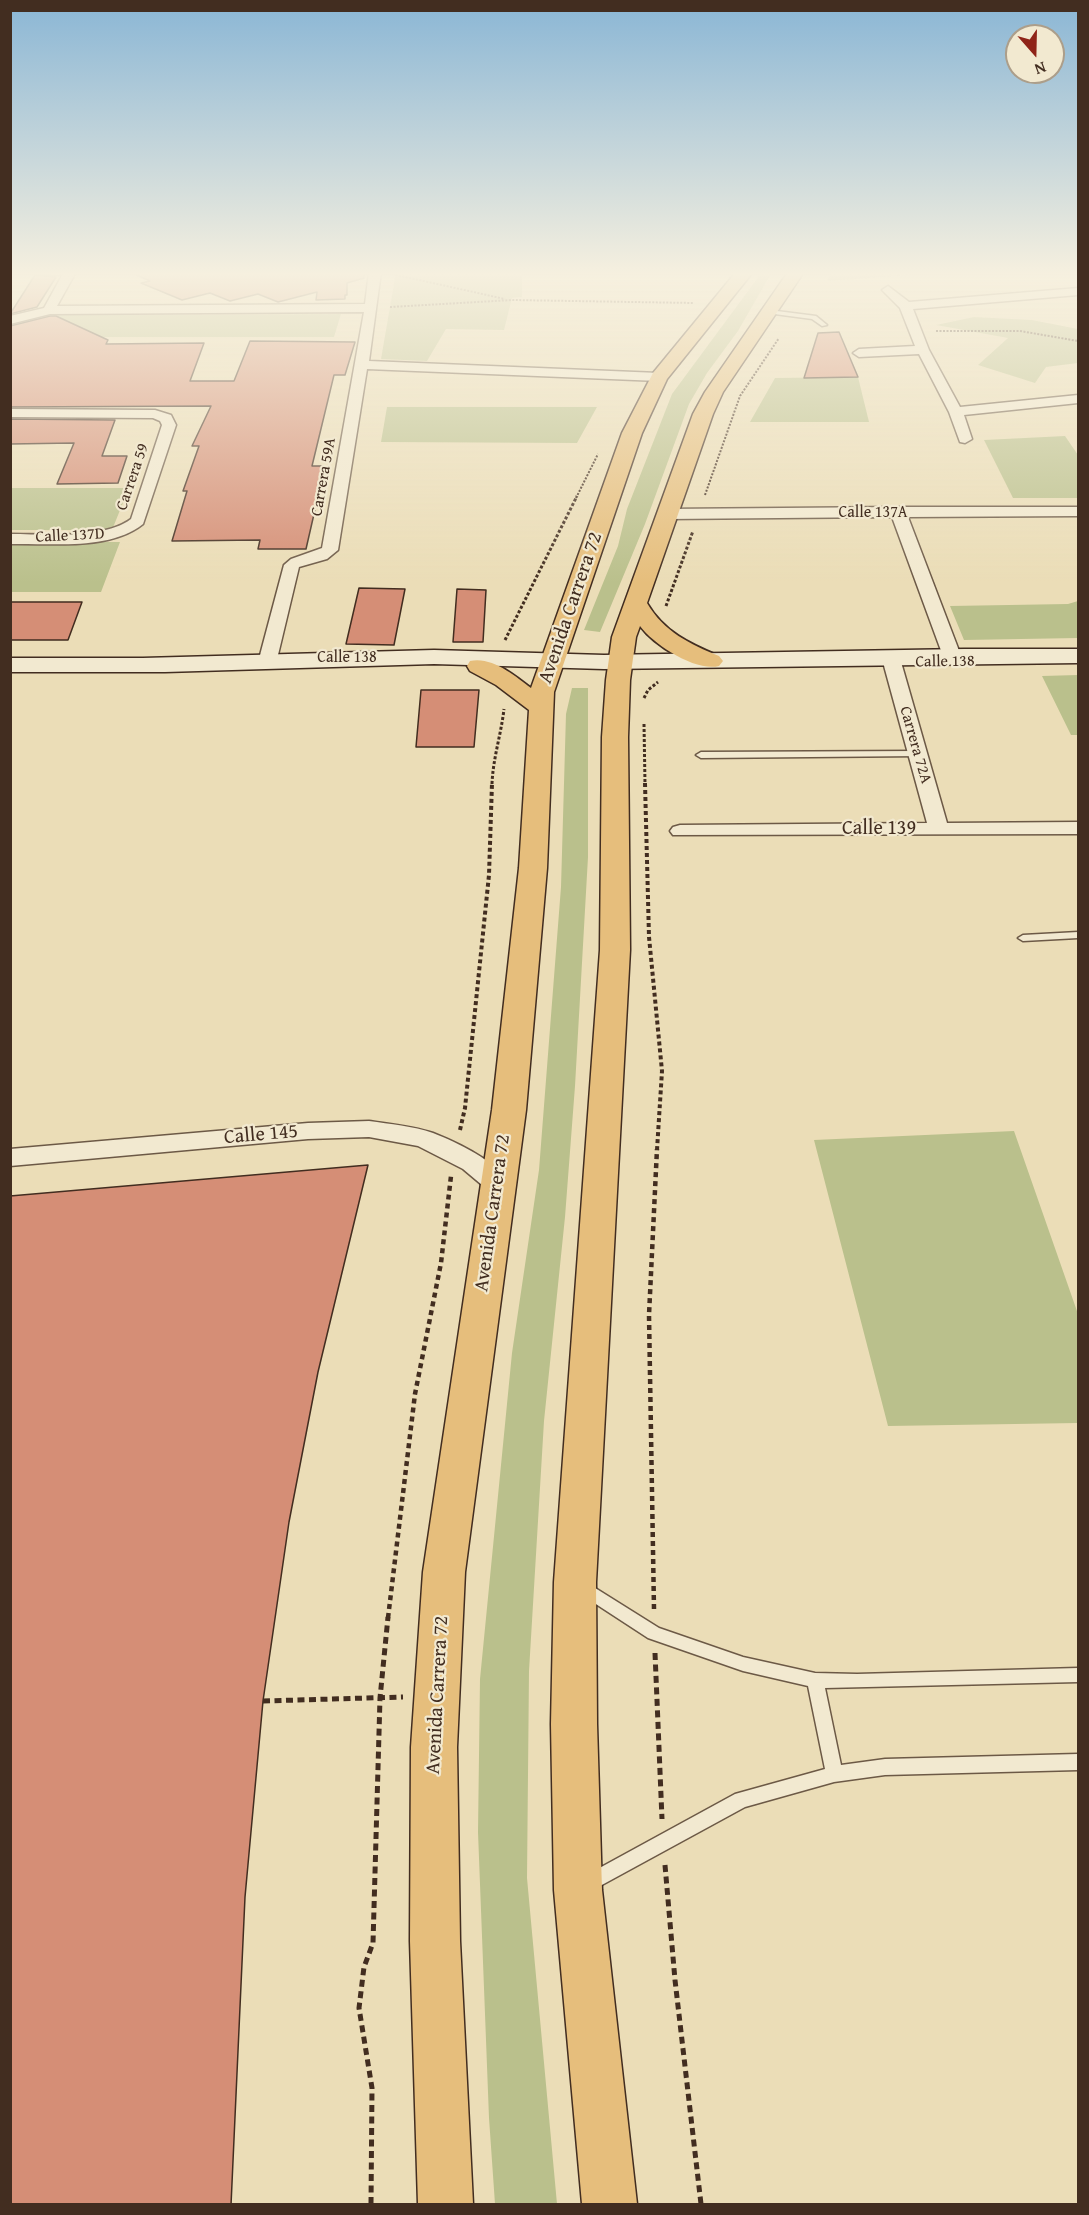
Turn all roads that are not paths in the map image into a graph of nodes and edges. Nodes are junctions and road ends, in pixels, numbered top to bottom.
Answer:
1 (359, 375) edge
2 (618, 375) edge
3 (725, 375) edge
4 (937, 375) edge
5 (659, 377) joint
6 (1078, 399) edge
7 (956, 412) junction
8 (10, 413) edge
9 (965, 439) dead end
10 (898, 512) junction
11 (1078, 512) edge
12 (667, 514) junction
13 (128, 530) joint
14 (10, 539) edge
15 (636, 603) junction
16 (952, 656) junction
17 (1078, 657) edge
18 (268, 659) junction
19 (811, 659) junction
20 (711, 661) junction
21 (551, 662) junction
22 (621, 662) junction
23 (892, 662) junction
24 (10, 665) edge
25 (142, 665) junction
26 (479, 666) junction
27 (540, 707) junction
28 (918, 754) junction
29 (701, 755) dead end
30 (1078, 828) edge
31 (939, 829) junction
32 (680, 831) dead end
33 (1078, 935) edge
34 (1023, 938) dead end
35 (10, 1158) edge
36 (497, 1184) junction
37 (575, 1582) junction
38 (1078, 1675) edge
39 (815, 1680) junction
40 (1078, 1762) edge
41 (834, 1774) junction
42 (578, 1890) junction
43 (445, 2205) edge
44 (609, 2205) edge

1 - 18 street, Carrera 59A
2 - 5 street
3 - 12 highway
4 - 7 street
5 - 21 highway, Avenida Carrera 72
6 - 7 street
7 - 9 street
8 - 13 street, Carrera 59
10 - 11 street, Calle 137A
10 - 12 street, Calle 137A
10 - 16 street
12 - 15 highway
13 - 14 street, Calle 137D
15 - 20 highway
15 - 22 highway
16 - 17 main road, Calle 138
16 - 19 main road, Calle 138
17 - 23 main road, Calle 138
18 - 21 main road, Calle 138
18 - 25 main road, Calle 138
19 - 20 main road, Calle 138
19 - 23 main road, Calle 138
20 - 22 main road, Calle 138
21 - 22 main road, Calle 138
21 - 26 main road, Calle 138
21 - 27 highway, Avenida Carrera 72
22 - 37 highway
23 - 28 street, Carrera 72A
24 - 25 main road, Calle 138
25 - 26 main road, Calle 138
26 - 27 highway
27 - 36 highway, Avenida Carrera 72
28 - 29 lane
28 - 31 street, Carrera 72A
30 - 31 street, Calle 139
31 - 32 street, Calle 139
33 - 34 lane
35 - 36 street, Calle 145
36 - 43 highway, Avenida Carrera 72
37 - 39 lane
37 - 42 highway
38 - 39 lane
39 - 41 lane
40 - 41 lane
41 - 42 lane
42 - 44 highway

